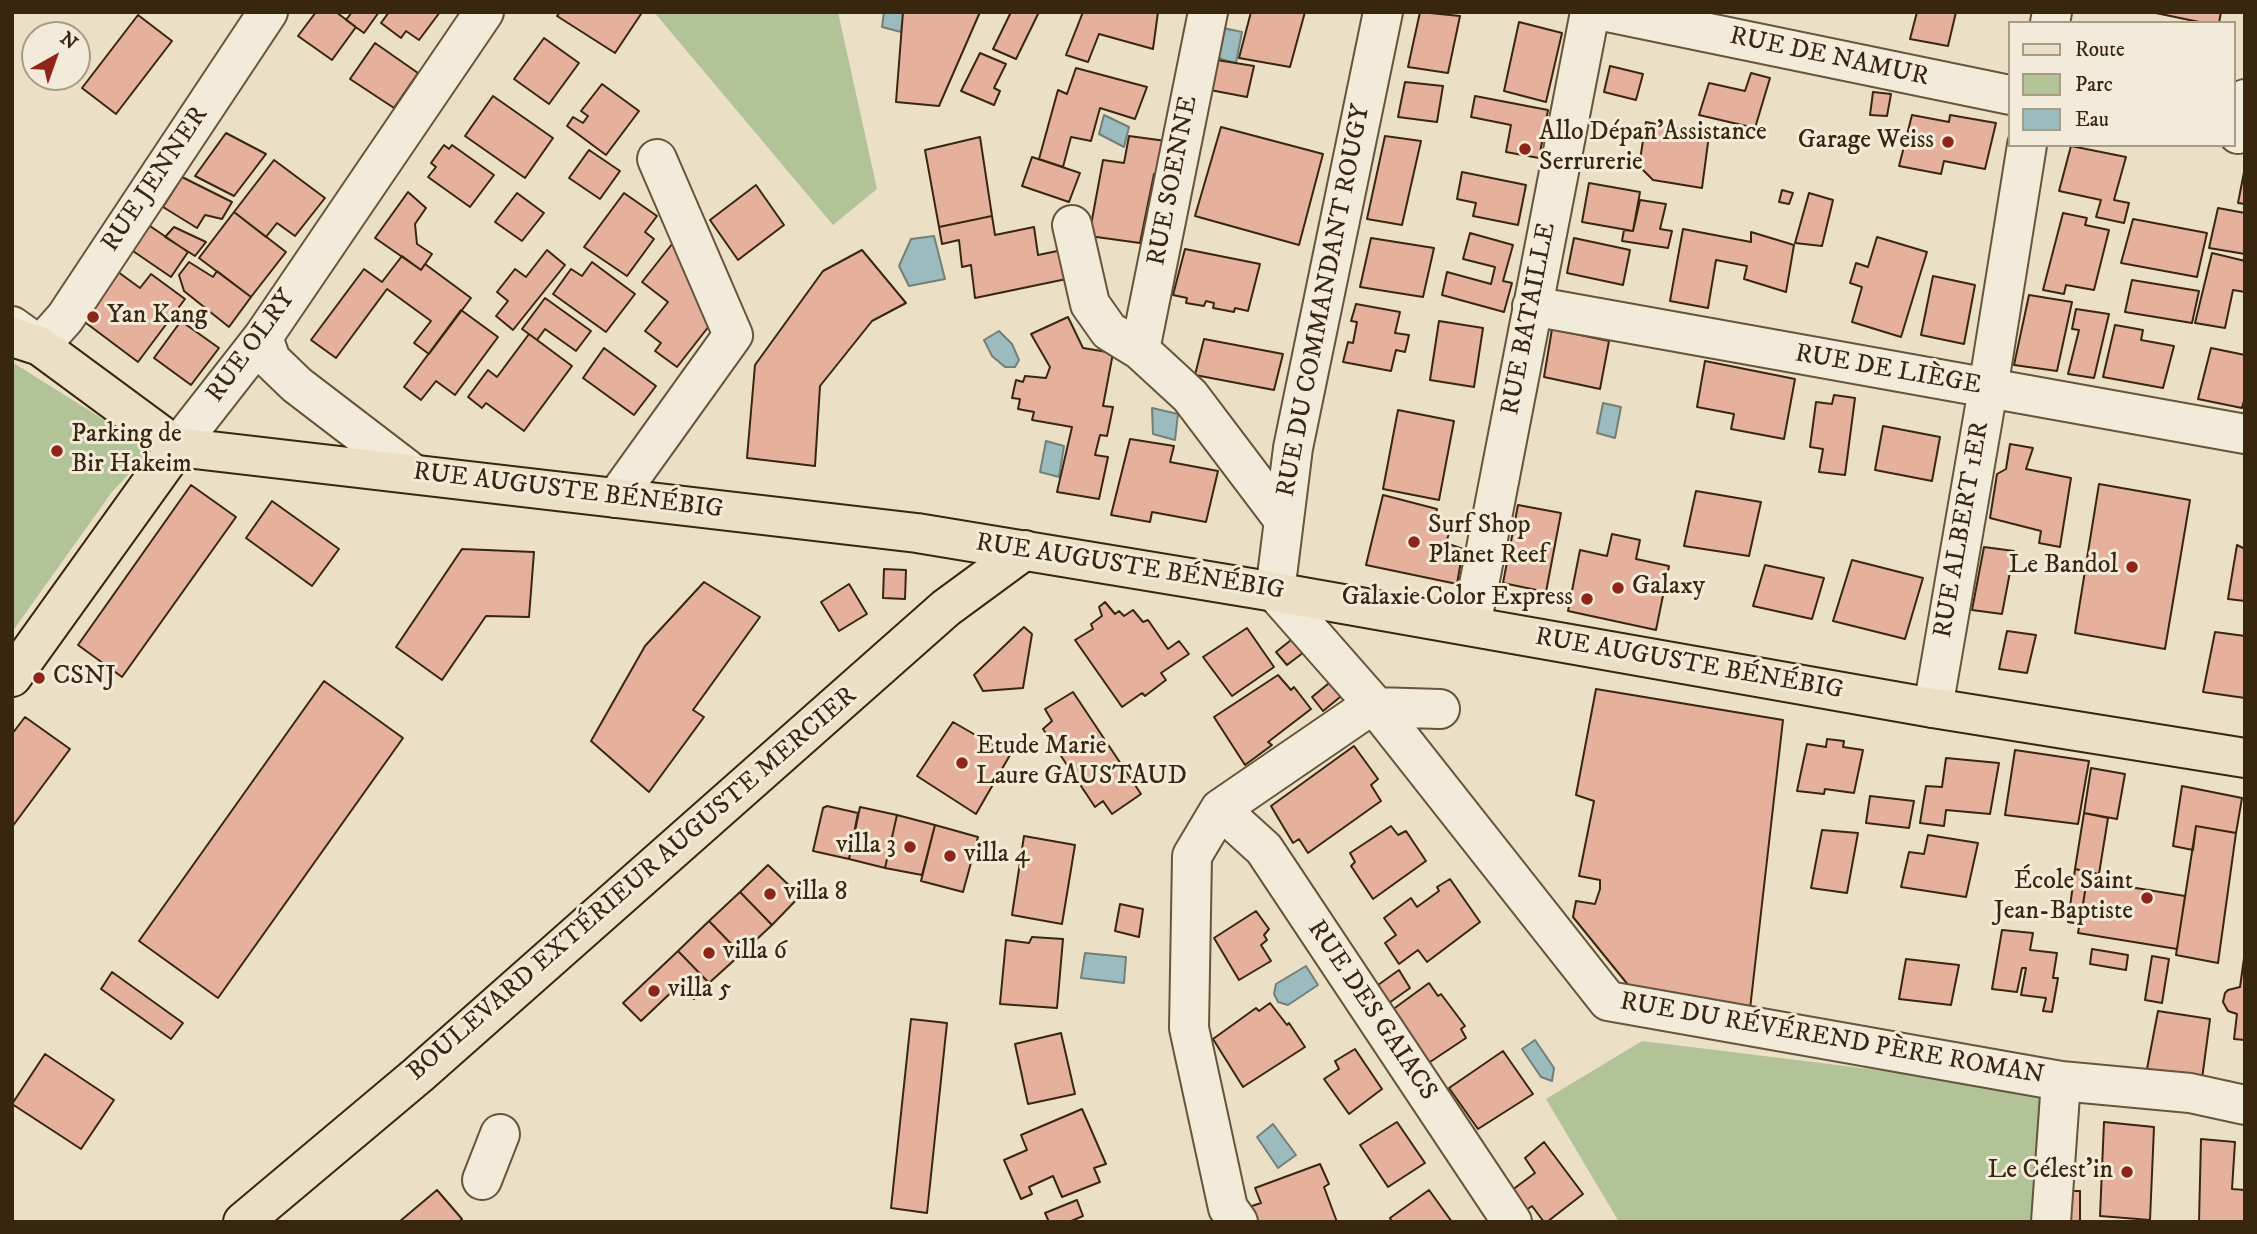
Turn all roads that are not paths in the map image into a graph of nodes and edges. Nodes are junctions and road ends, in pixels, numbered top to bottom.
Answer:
1 (268, 12) edge
2 (484, 12) edge
3 (1208, 12) edge
4 (1382, 12) edge
5 (1590, 12) edge
6 (1607, 12) edge
7 (2008, 95) edge
8 (2027, 147) edge
9 (657, 159) dead end
10 (1073, 225) dead end
11 (1532, 306) junction
12 (22, 336) edge
13 (263, 337) junction
14 (1140, 350) junction
15 (1988, 390) junction
16 (2245, 434) edge
17 (177, 447) junction
18 (412, 473) junction
19 (615, 498) junction
20 (1283, 519) junction
21 (917, 533) junction
22 (1025, 550) junction
23 (1275, 592) junction
24 (946, 608) junction
25 (1471, 626) junction
26 (12, 677) edge
27 (1376, 707) junction
28 (1933, 708) junction
29 (1440, 709) dead end
30 (2245, 758) edge
31 (1220, 809) junction
32 (2061, 1080) junction
33 (2245, 1105) edge
34 (500, 1134) dead end
35 (482, 1180) dead end
36 (243, 1222) edge
37 (1238, 1222) edge
38 (1512, 1222) edge
39 (2051, 1222) edge

1 - 12 street, RUE JENNER
2 - 13 street, RUE OLRY
3 - 14 street, RUE SOENNE
4 - 20 street, RUE DU COMMANDANT ROUGY
5 - 11 street, RUE BATAILLE
6 - 7 street, RUE DE NAMUR
8 - 15 street, RUE ALBERT 1ER
9 - 19 street
10 - 14 street
11 - 15 street, RUE DE LIÈGE
11 - 25 street, RUE BATAILLE
12 - 17 main road
13 - 17 street, RUE OLRY
13 - 18 street
14 - 20 street
15 - 16 street, RUE DE LIÈGE
15 - 28 street, RUE ALBERT 1ER
17 - 18 main road, RUE AUGUSTE BÉNÉBIG
17 - 26 main road, RUE OLRY
18 - 19 main road, RUE AUGUSTE BÉNÉBIG
19 - 21 main road, RUE AUGUSTE BÉNÉBIG
20 - 23 street, RUE DU COMMANDANT ROUGY
21 - 22 main road, RUE AUGUSTE BÉNÉBIG
21 - 24 main road
22 - 23 main road, RUE AUGUSTE BÉNÉBIG
22 - 24 main road, BOULEVARD EXTÉRIEUR AUGUSTE MERCIER
23 - 25 main road, RUE AUGUSTE BÉNÉBIG
23 - 27 street, RUE DU RÉVÉREND PÈRE ROMAN
24 - 36 main road, BOULEVARD EXTÉRIEUR AUGUSTE MERCIER
25 - 28 main road, RUE AUGUSTE BÉNÉBIG
27 - 29 street
27 - 31 street
27 - 32 street, RUE DU RÉVÉREND PÈRE ROMAN
28 - 30 main road, RUE AUGUSTE BÉNÉBIG
31 - 37 street
31 - 38 street, RUE DES GAIACS
32 - 33 street, RUE DU RÉVÉREND PÈRE ROMAN
32 - 39 street
34 - 35 street

